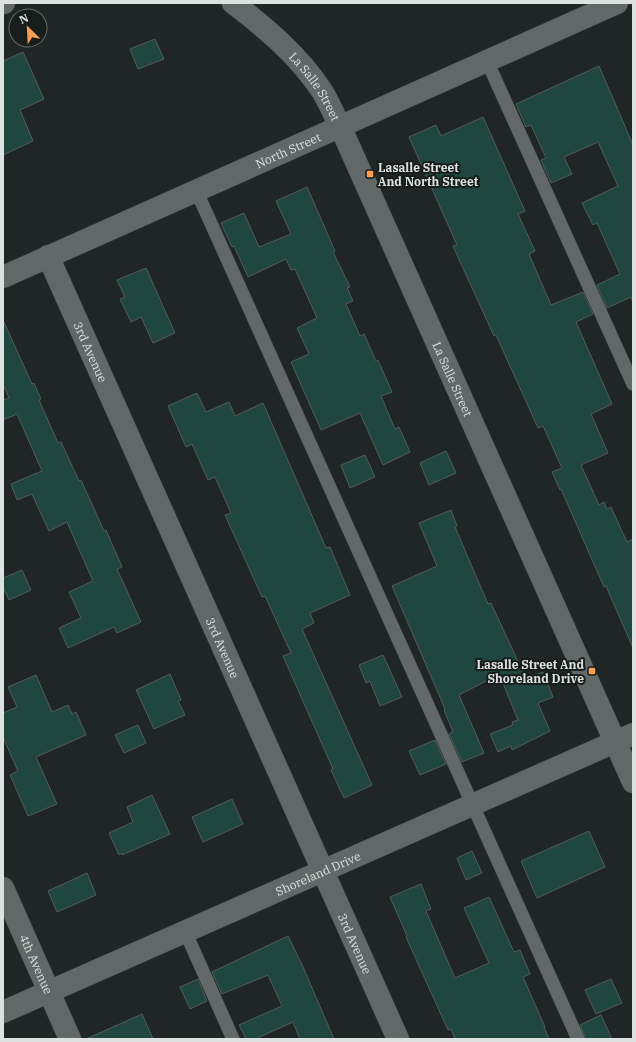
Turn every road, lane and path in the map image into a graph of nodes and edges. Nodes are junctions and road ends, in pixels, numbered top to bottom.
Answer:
1 (233, 3) edge
2 (616, 3) edge
3 (487, 61) junction
4 (340, 126) junction
5 (196, 190) junction
6 (48, 256) junction
7 (3, 277) edge
8 (633, 384) edge
9 (624, 738) edge
10 (633, 782) edge
11 (473, 804) junction
12 (323, 871) junction
13 (3, 888) edge
14 (185, 931) junction
15 (49, 992) junction
16 (3, 1012) edge
17 (70, 1039) edge
18 (233, 1039) edge
19 (398, 1039) edge
20 (578, 1039) edge

1 - 4 street, La Salle Street
2 - 3 street, North Street
3 - 4 street, North Street
3 - 8 lane
4 - 5 street, North Street
4 - 9 street, La Salle Street
5 - 6 street, North Street
5 - 11 lane
6 - 7 street, North Street
6 - 12 street, 3rd Avenue
9 - 10 street, La Salle Street
9 - 11 street, Shoreland Drive
11 - 12 street, Shoreland Drive
11 - 20 lane
12 - 14 street, Shoreland Drive
12 - 19 street, 3rd Avenue
13 - 15 street, 4th Avenue
14 - 15 street, Shoreland Drive
14 - 18 lane
15 - 16 street, Shoreland Drive
15 - 17 street, 4th Avenue

